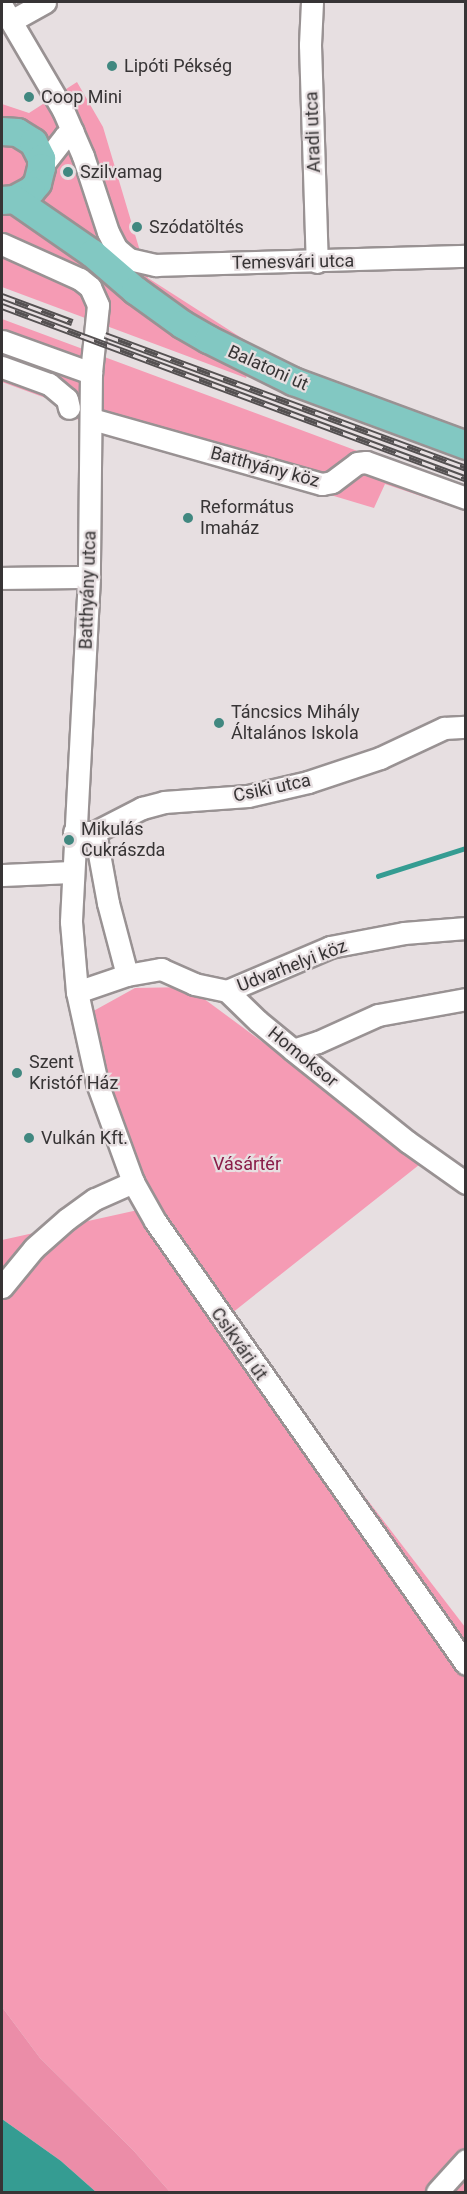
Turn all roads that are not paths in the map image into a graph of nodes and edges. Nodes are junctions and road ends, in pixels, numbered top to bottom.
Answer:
1 (45, 2) edge
2 (312, 2) edge
3 (6, 14) edge
4 (11, 131) edge
5 (69, 134) junction
6 (41, 170) junction
7 (6, 202) edge
8 (2, 244) edge
9 (92, 253) junction
10 (465, 256) edge
11 (317, 262) junction
12 (2, 341) edge
13 (2, 367) edge
14 (91, 373) junction
15 (69, 408) dead end
16 (92, 419) junction
17 (465, 446) edge
18 (465, 498) edge
19 (2, 578) edge
20 (89, 578) junction
21 (465, 727) edge
22 (85, 832) junction
23 (72, 872) junction
24 (2, 875) edge
25 (465, 928) edge
26 (127, 975) junction
27 (227, 991) junction
28 (77, 992) junction
29 (465, 999) edge
30 (293, 1050) junction
31 (133, 1182) junction
32 (465, 1183) edge
33 (2, 1287) edge
34 (465, 1664) edge
35 (465, 2160) edge
36 (437, 2193) edge

1 - 3 street
2 - 11 street, Aradi utca
3 - 5 street
4 - 5 street
4 - 6 main road, Balatoni út
5 - 6 street
5 - 11 street, Temesvári utca
6 - 7 main road
6 - 9 main road, Balatoni út
7 - 9 main road, Balatoni út
8 - 14 street, Batthyány utca
9 - 17 main road, Balatoni út
10 - 11 street, Temesvári utca
12 - 14 street
13 - 15 street
14 - 16 street, Batthyány utca
16 - 18 street, Batthyány köz
16 - 20 street, Batthyány utca
19 - 20 street
20 - 22 street, Batthyány utca
21 - 22 street, Csiki utca
22 - 23 street, Batthyány utca
22 - 26 street
23 - 24 street
23 - 28 street, Batthyány utca
25 - 27 street, Udvarhelyi köz
26 - 27 street
26 - 28 street
27 - 30 street, Homoksor
28 - 31 street, Csikvári út
29 - 30 street
30 - 32 street, Homoksor
31 - 33 street
31 - 34 street, Csikvári út
35 - 36 street

